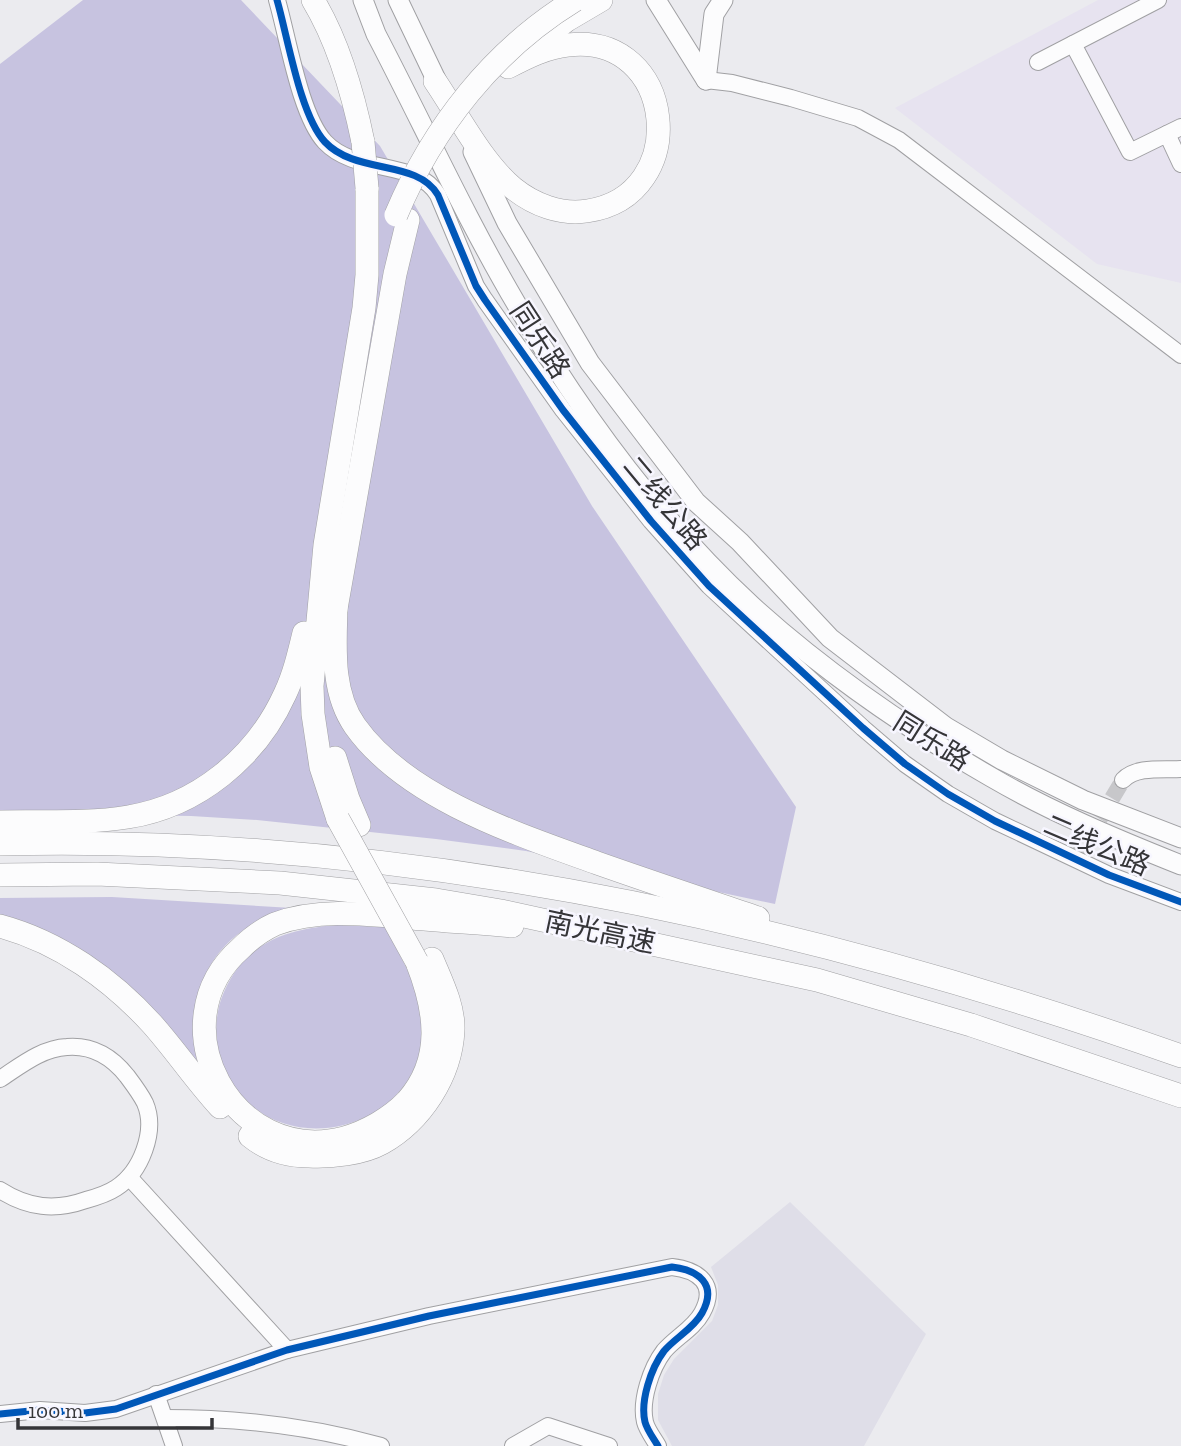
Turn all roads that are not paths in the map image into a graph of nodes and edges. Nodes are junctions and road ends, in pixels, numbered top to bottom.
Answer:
1 (277, 0) edge
2 (313, 0) edge
3 (355, 0) edge
4 (363, 0) edge
5 (398, 0) edge
6 (575, 0) edge
7 (600, 0) edge
8 (656, 0) edge
9 (723, 0) edge
10 (1158, 0) edge
11 (376, 34) junction
12 (1073, 44) junction
13 (1038, 62) dead end
14 (508, 67) junction
15 (706, 80) junction
16 (435, 81) junction
17 (1174, 131) edge
18 (1181, 164) edge
19 (402, 218) junction
20 (357, 351) junction
21 (1181, 355) edge
22 (325, 545) junction
23 (336, 607) junction
24 (1181, 769) edge
25 (1123, 779) tunnel mouth
26 (0, 822) edge
27 (349, 822) junction
28 (1181, 838) edge
29 (0, 844) edge
30 (1181, 865) edge
31 (0, 875) edge
32 (1181, 902) edge
33 (0, 926) edge
34 (624, 936) junction
35 (424, 961) junction
36 (914, 970) junction
37 (1181, 1056) edge
38 (0, 1079) edge
39 (1181, 1096) edge
40 (129, 1177) junction
41 (0, 1190) edge
42 (286, 1350) junction
43 (156, 1394) junction
44 (0, 1414) edge
45 (165, 1418) junction
46 (174, 1446) edge
47 (381, 1446) edge
48 (513, 1446) edge
49 (609, 1446) edge
50 (658, 1446) edge

1 - 32 street, 二线公路
2 - 20 highway, bridge
3 - 11 main road
4 - 11 main road, 同乐路
5 - 16 main road, 同乐路
6 - 19 highway, bridge
7 - 14 highway
8 - 15 main road
9 - 15 main road
10 - 12 street
11 - 30 main road, 同乐路
12 - 13 street
12 - 17 street
14 - 16 highway
14 - 19 highway
15 - 21 street
16 - 28 main road, 同乐路
17 - 18 street
19 - 20 highway
19 - 23 highway
20 - 22 highway
22 - 26 highway
22 - 27 highway
23 - 27 highway
23 - 36 highway
24 - 25 street
27 - 35 highway, bridge
29 - 36 highway, 南光高速
31 - 34 highway, 南光高速
33 - 35 highway
34 - 35 highway
34 - 39 highway, 南光高速
36 - 37 highway, 南光高速
38 - 40 street
40 - 41 street
40 - 42 street
42 - 43 street
42 - 50 street
43 - 44 street
43 - 45 street
45 - 46 street
45 - 47 street
48 - 49 street

